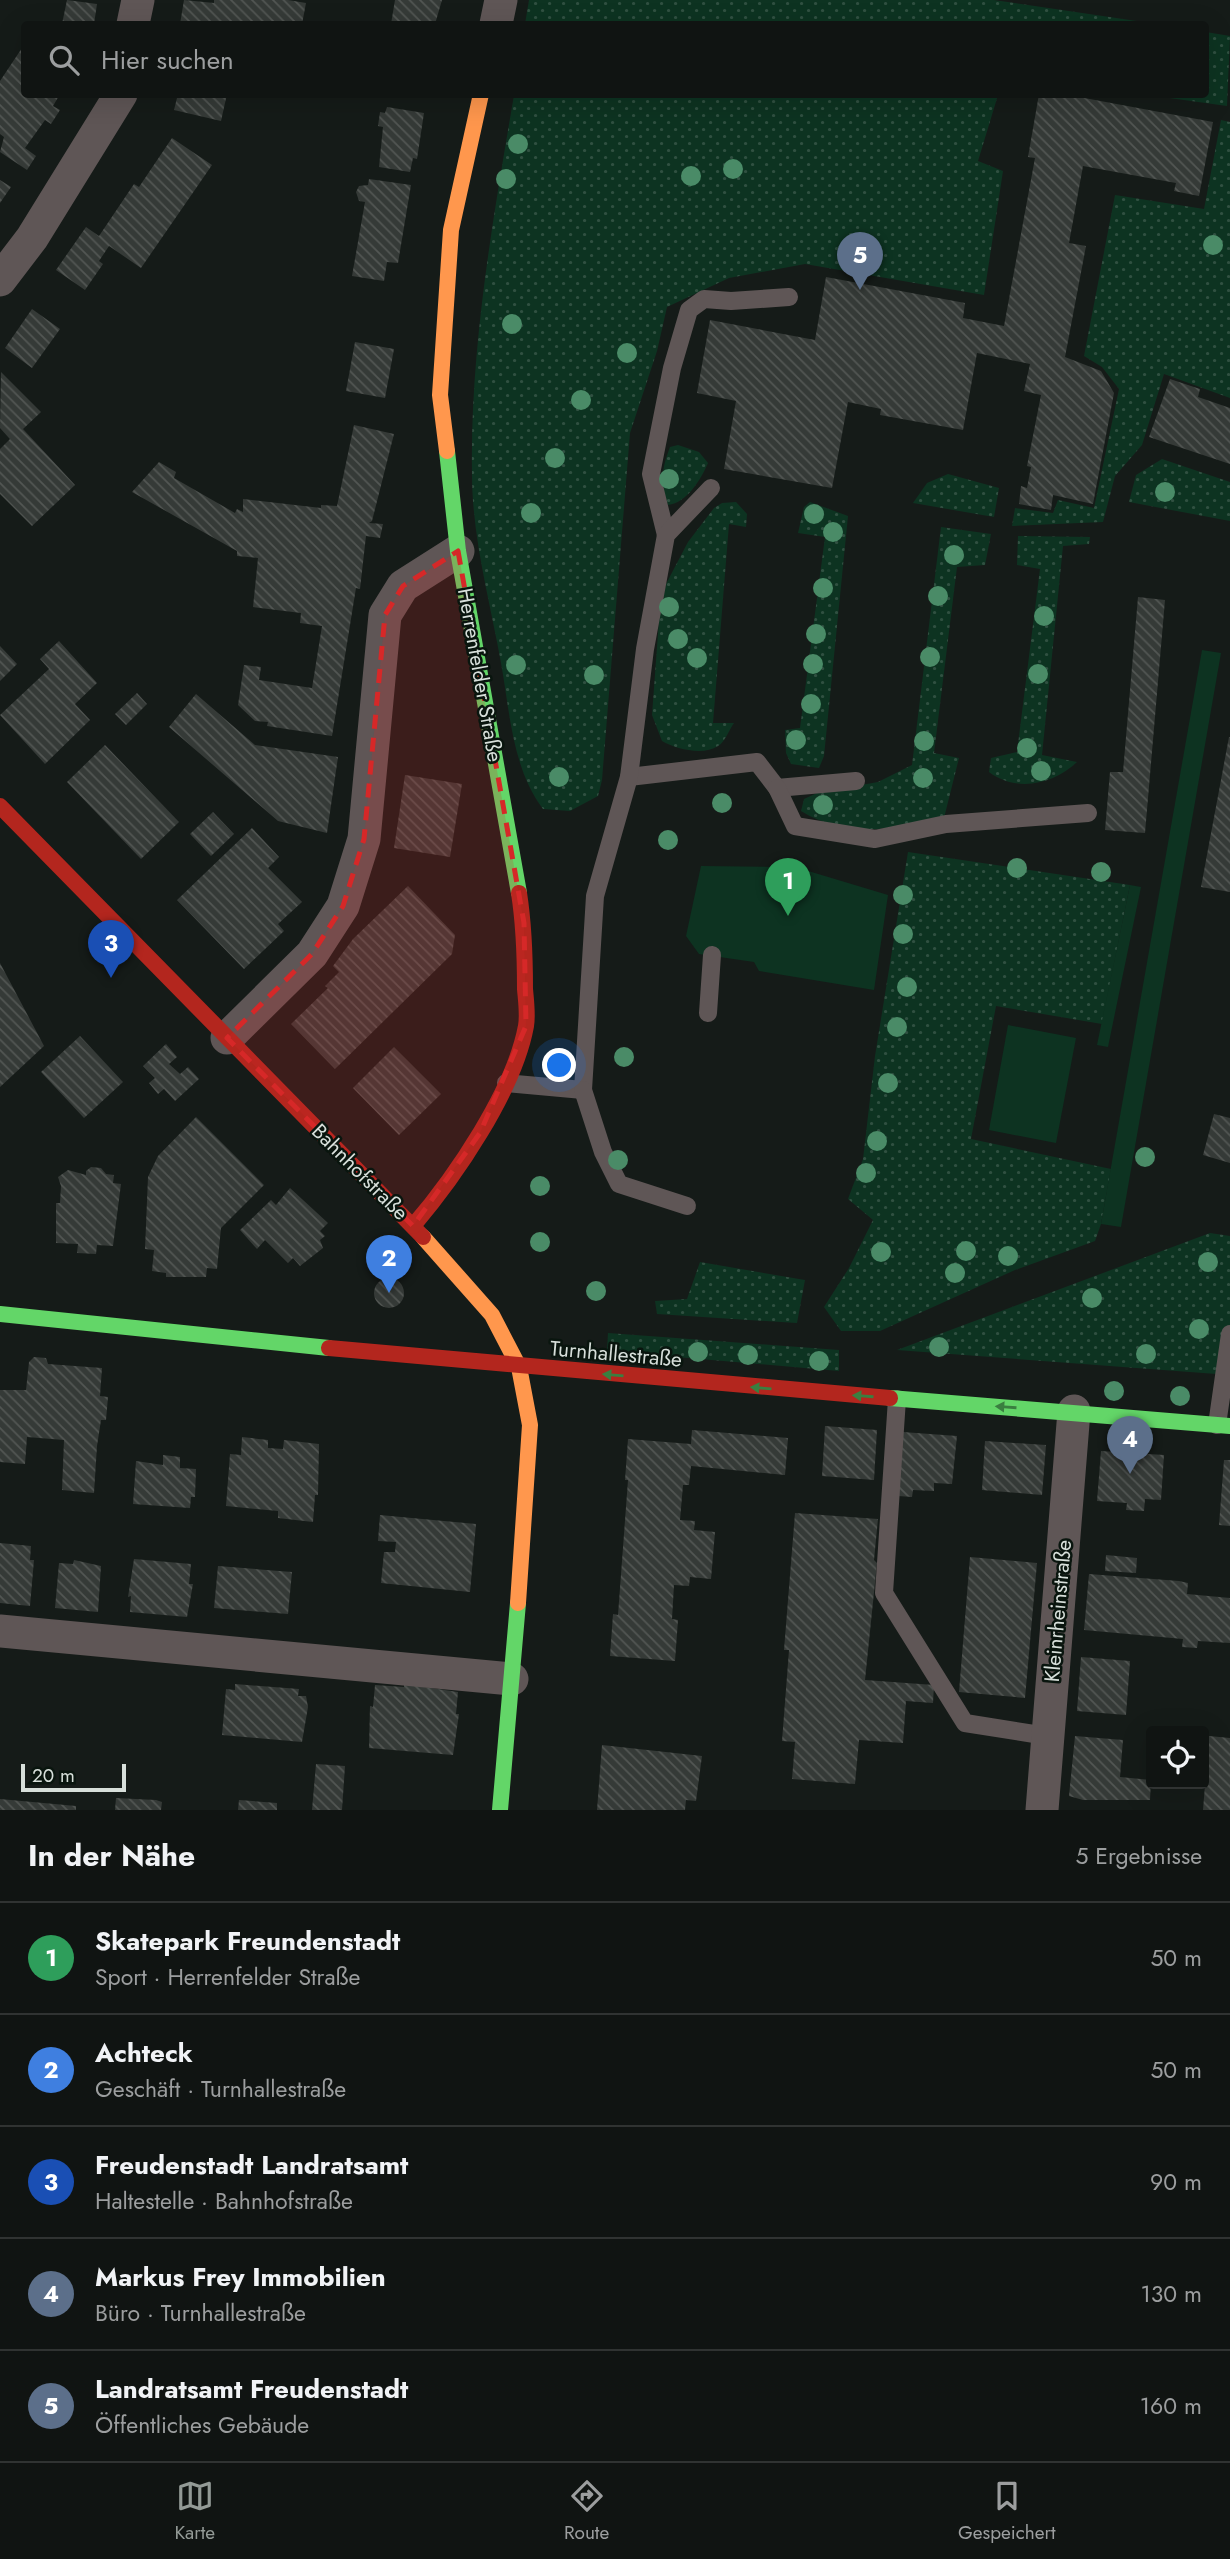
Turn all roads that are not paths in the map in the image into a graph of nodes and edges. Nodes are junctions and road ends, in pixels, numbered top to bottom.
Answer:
1 (138, 0) edge
2 (501, 0) edge
3 (134, 21) edge
4 (497, 21) edge
5 (119, 98) edge
6 (480, 98) edge
7 (0, 280) edge
8 (789, 297) dead end
9 (711, 488) dead end
10 (666, 535) junction
11 (458, 551) junction
12 (629, 777) junction
13 (856, 781) dead end
14 (777, 788) junction
15 (0, 806) edge
16 (1088, 813) dead end
17 (712, 955) dead end
18 (708, 1013) dead end
19 (227, 1038) junction
20 (506, 1083) junction
21 (583, 1090) junction
22 (687, 1206) dead end
23 (414, 1226) junction
24 (0, 1314) edge
25 (1230, 1334) edge
26 (519, 1367) junction
27 (897, 1399) junction
28 (1074, 1411) junction
29 (1224, 1425) edge
30 (0, 1631) edge
31 (513, 1679) junction
32 (1047, 1736) junction
33 (500, 1810) edge
34 (1042, 1810) edge

1 - 3 street
2 - 4 street
5 - 7 street
6 - 11 street, Herrenfelder Straße
8 - 10 lane
9 - 10 lane
10 - 12 lane
11 - 19 street
11 - 20 street, Herrenfelder Straße
12 - 14 lane
12 - 21 lane
13 - 14 lane
14 - 16 lane
15 - 19 street, Bahnhofstraße
17 - 18 lane
19 - 23 street, Bahnhofstraße
20 - 21 lane
20 - 23 street, Herrenfelder Straße
21 - 22 lane
23 - 26 street, Bahnhofstraße
24 - 26 street, Turnhallestraße
25 - 29 lane
27 -> 26 street, Turnhallestraße
26 - 31 street, Bahnhofstraße
28 -> 27 street, Turnhallestraße
27 - 32 lane
28 - 29 street, Turnhallestraße
28 - 32 street, Kleinrheinstraße
30 - 31 street
31 - 33 street, Bahnhofstraße
32 - 34 street, Kleinrheinstraße

